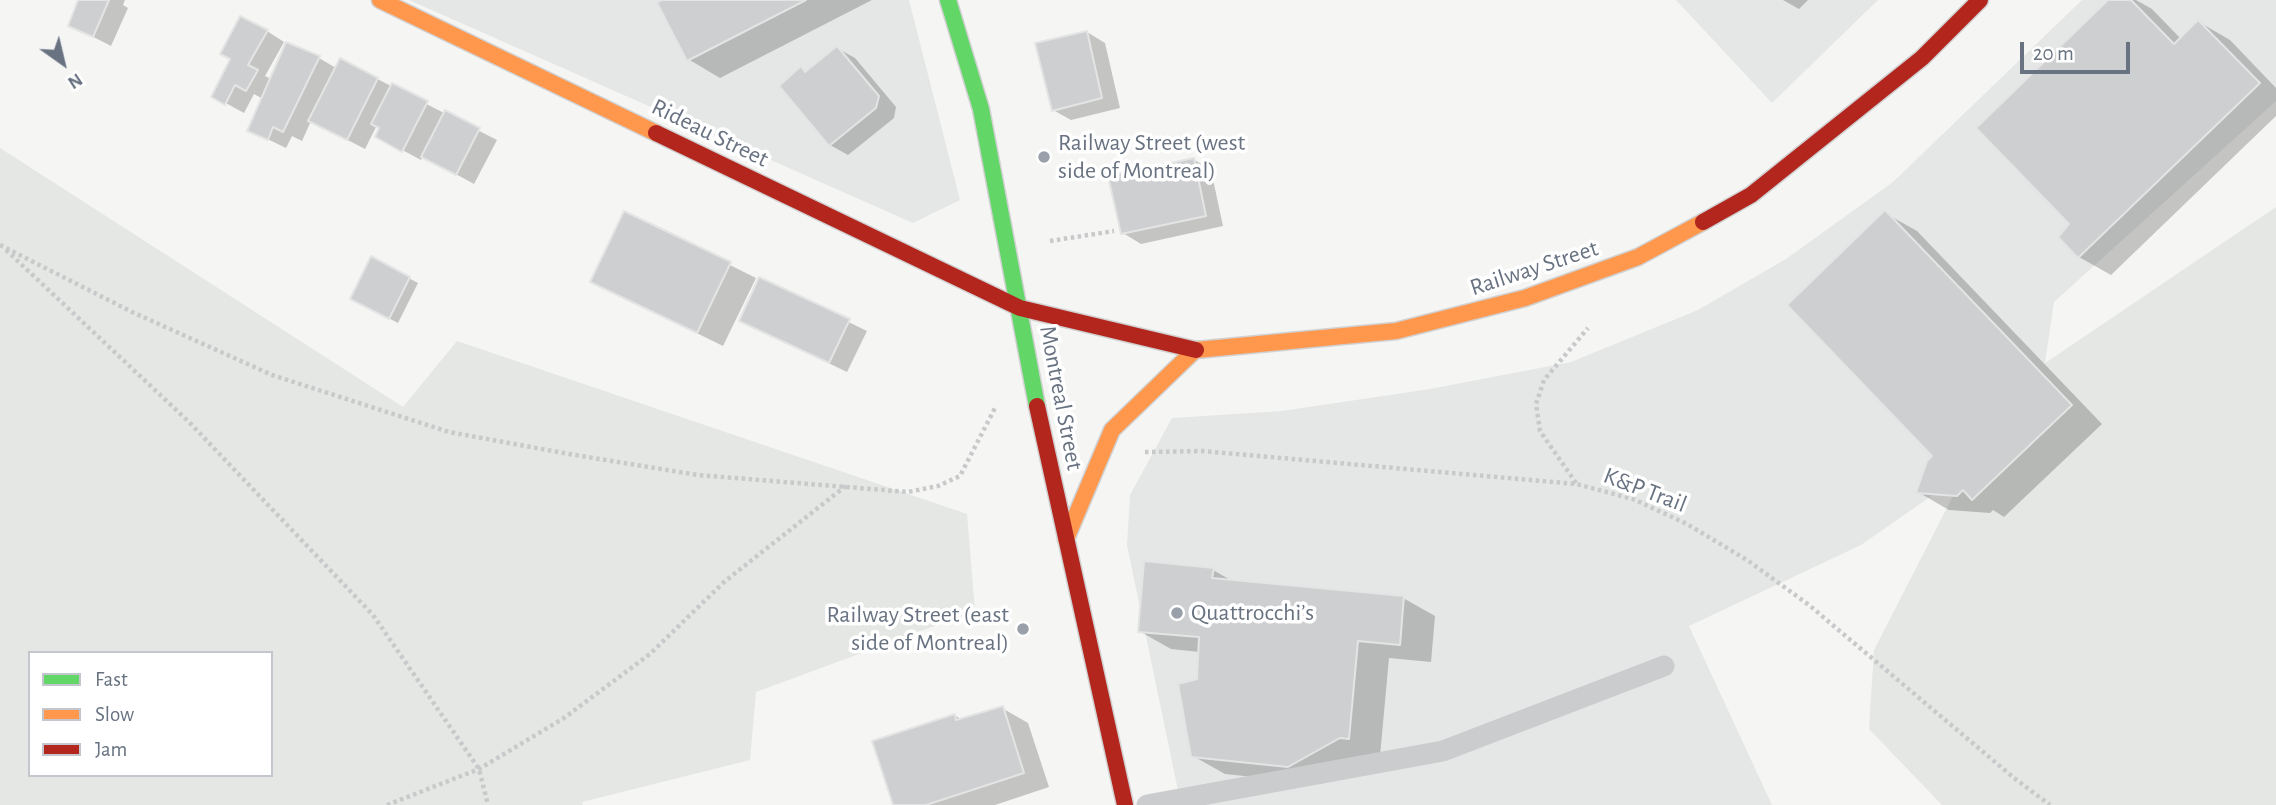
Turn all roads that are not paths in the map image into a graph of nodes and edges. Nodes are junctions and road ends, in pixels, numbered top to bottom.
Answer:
1 (380, 0) edge
2 (948, 0) edge
3 (1980, 0) edge
4 (1020, 308) junction
5 (1195, 350) junction
6 (1066, 539) junction
7 (1664, 666) dead end
8 (1125, 805) edge
9 (1147, 805) edge

1 - 4 street, Rideau Street
2 - 4 street, Montreal Street
3 - 5 street, Railway Street
4 - 5 street, Railway Street
4 - 6 street, Montreal Street
5 - 6 street
6 - 8 street, Montreal Street
7 - 9 lane

